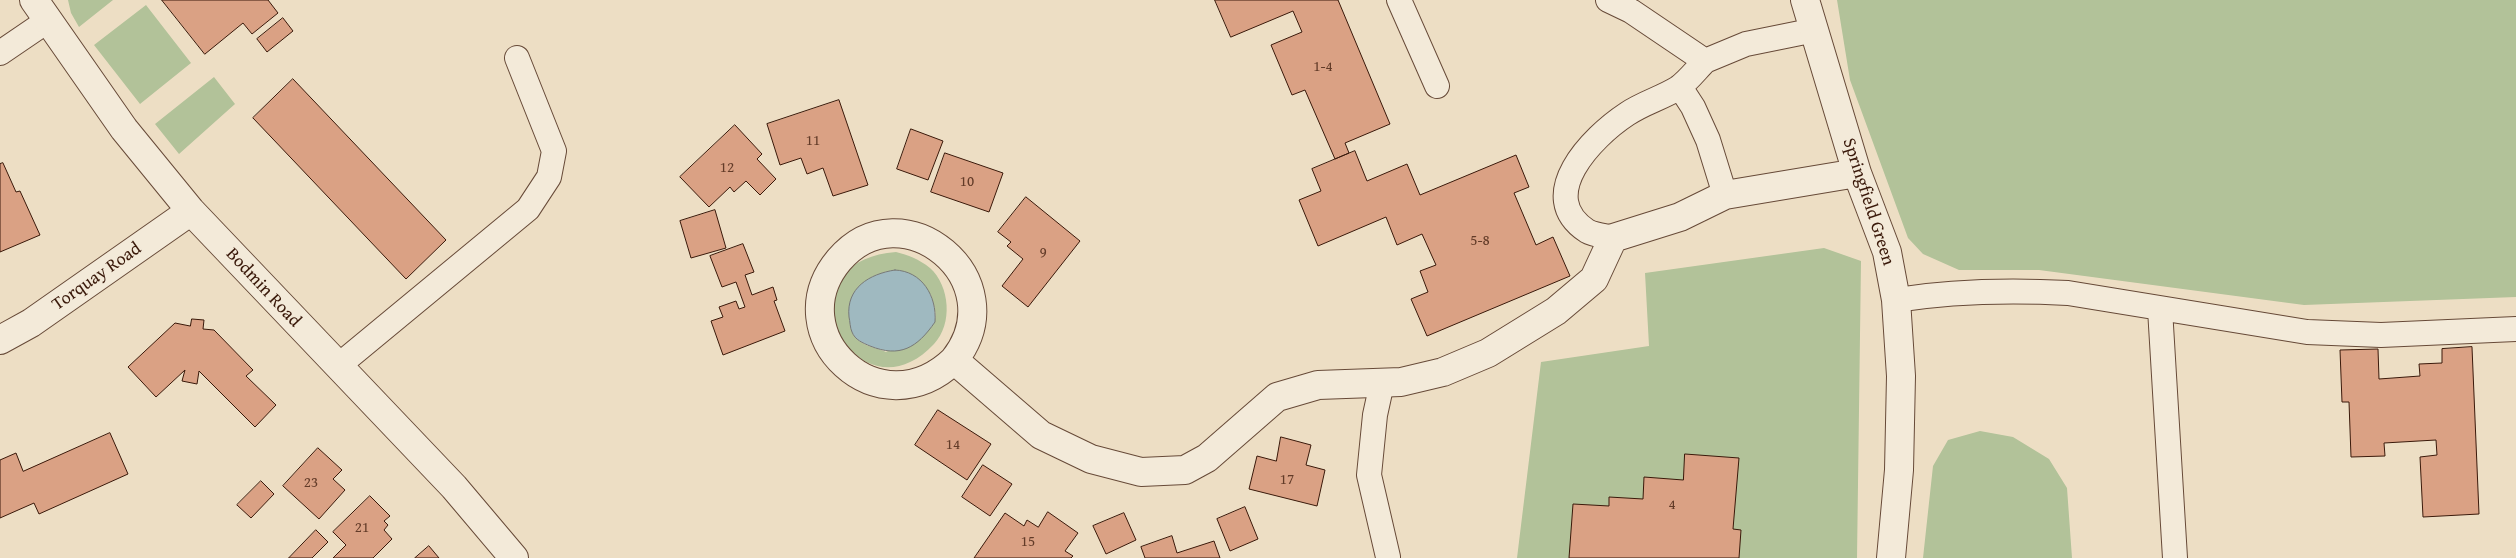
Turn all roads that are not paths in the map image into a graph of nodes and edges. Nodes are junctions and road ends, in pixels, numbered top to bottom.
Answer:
1 (1399, 0) edge
2 (1608, 0) edge
3 (1805, 0) edge
4 (40, 11) edge
5 (1815, 30) junction
6 (0, 53) edge
7 (517, 58) dead end
8 (1705, 61) junction
9 (1437, 86) dead end
10 (1680, 87) junction
11 (1857, 173) junction
12 (1726, 195) junction
13 (191, 211) junction
14 (1613, 238) junction
15 (1896, 300) junction
16 (2160, 309) junction
17 (2516, 329) edge
18 (0, 340) edge
19 (954, 360) junction
20 (338, 366) junction
21 (1382, 383) junction
22 (1388, 557) dead end
23 (514, 558) edge
24 (1891, 558) edge
25 (2175, 558) edge

1 - 9 lane
2 - 8 lane
3 - 5 street, Springfield Green
4 - 6 lane
4 - 13 street, Bodmin Road
5 - 8 lane
5 - 11 street, Springfield Green
7 - 20 lane
8 - 10 lane
10 - 12 lane
10 - 14 lane
11 - 12 street
11 - 15 street, Springfield Green
12 - 14 street
13 - 18 street, Torquay Road
13 - 20 street, Bodmin Road
14 - 21 street
15 - 16 lane
15 - 24 street, Springfield Green
16 - 17 lane
16 - 25 lane
19 - 19 street
19 - 21 street
20 - 23 street, Bodmin Road
21 - 22 lane

